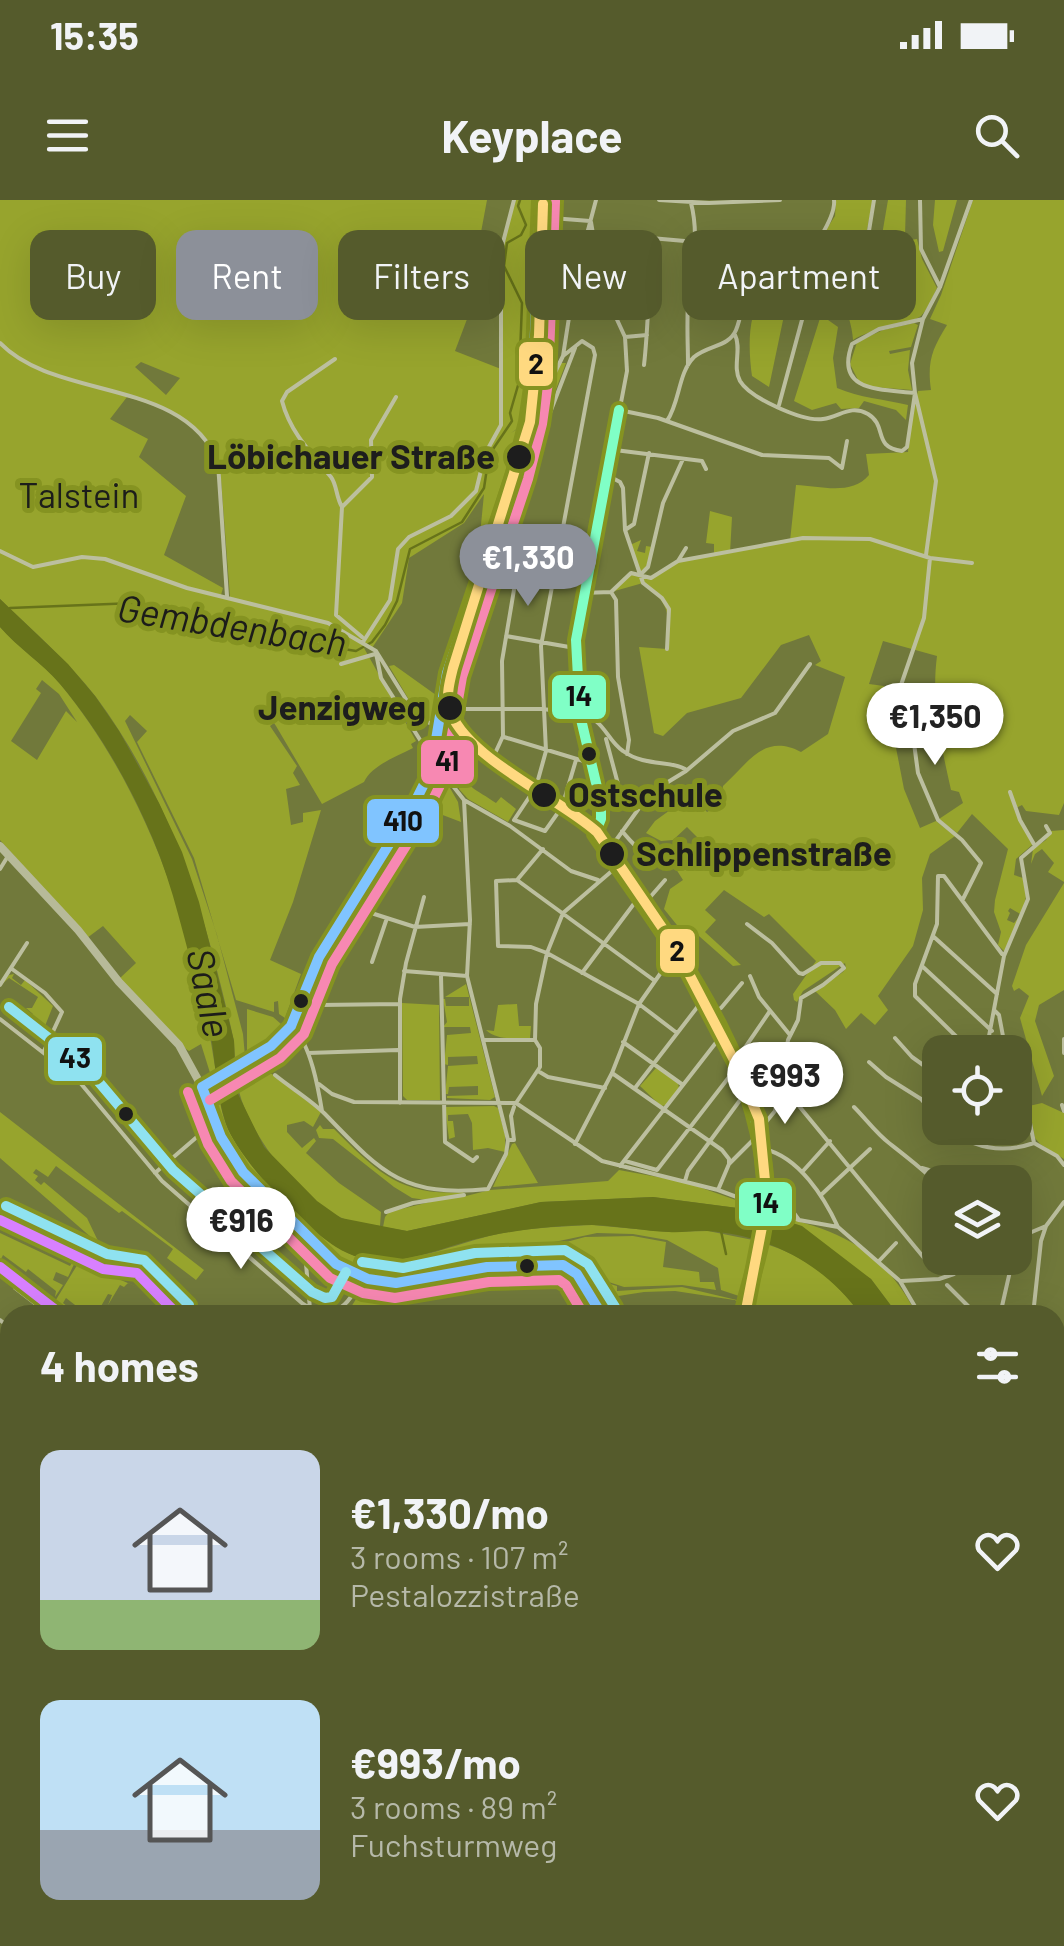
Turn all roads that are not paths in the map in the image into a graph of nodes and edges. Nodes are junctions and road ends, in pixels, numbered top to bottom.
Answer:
1 (514, 200) edge
2 (540, 200) edge
3 (596, 200) edge
4 (659, 200) edge
5 (780, 200) edge
6 (834, 200) edge
7 (874, 200) edge
8 (920, 200) edge
9 (970, 200) edge
10 (691, 203) junction
11 (540, 218) junction
12 (591, 222) junction
13 (592, 230) edge
14 (695, 230) edge
15 (823, 230) edge
16 (870, 230) edge
17 (940, 288) junction
18 (924, 319) junction
19 (618, 320) edge
20 (647, 320) edge
21 (688, 320) edge
22 (739, 320) edge
23 (802, 320) edge
24 (735, 335) junction
25 (647, 336) junction
26 (626, 337) junction
27 (0, 344) edge
28 (576, 344) junction
29 (726, 348) junction
30 (738, 352) junction
31 (563, 356) junction
32 (335, 360) dead end
33 (644, 364) dead end
34 (688, 365) junction
35 (916, 393) junction
36 (396, 398) dead end
37 (778, 407) junction
38 (620, 410) junction
39 (667, 420) junction
40 (527, 422) junction
41 (848, 441) dead end
42 (614, 450) dead end
43 (649, 453) junction
44 (684, 458) junction
45 (706, 469) dead end
46 (607, 474) junction
47 (342, 507) junction
48 (625, 530) junction
49 (686, 548) dead end
50 (0, 551) edge
51 (928, 557) junction
52 (678, 561) junction
53 (488, 563) junction
54 (972, 563) dead end
55 (641, 574) junction
56 (612, 592) junction
57 (582, 593) junction
58 (228, 598) junction
59 (506, 636) junction
60 (542, 642) junction
61 (371, 648) junction
62 (576, 648) junction
63 (667, 649) dead end
64 (341, 664) dead end
65 (810, 664) dead end
66 (504, 708) junction
67 (543, 709) junction
68 (580, 716) junction
69 (439, 727) junction
70 (606, 734) junction
71 (503, 736) junction
72 (463, 737) junction
73 (546, 751) junction
74 (428, 754) dead end
75 (627, 754) junction
76 (492, 760) junction
77 (576, 760) junction
78 (590, 763) junction
79 (686, 770) junction
80 (442, 772) dead end
81 (535, 789) junction
82 (1010, 792) dead end
83 (598, 793) junction
84 (464, 800) junction
85 (562, 807) junction
86 (1046, 826) dead end
87 (622, 831) junction
88 (595, 834) junction
89 (0, 846) edge
90 (1035, 846) junction
91 (543, 849) junction
92 (686, 855) dead end
93 (9, 856) junction
94 (617, 866) junction
95 (0, 869) edge
96 (517, 880) junction
97 (598, 880) junction
98 (664, 880) dead end
99 (424, 897) dead end
100 (963, 899) junction
101 (642, 901) junction
102 (563, 913) junction
103 (387, 918) junction
104 (356, 919) dead end
105 (470, 924) junction
106 (746, 924) dead end
107 (415, 927) junction
108 (934, 938) junction
109 (27, 944) dead end
110 (604, 944) junction
111 (676, 952) junction
112 (547, 953) junction
113 (1004, 956) junction
114 (372, 962) dead end
115 (922, 966) junction
116 (12, 969) junction
117 (404, 971) junction
118 (582, 973) junction
119 (441, 976) junction
120 (467, 976) junction
121 (750, 976) dead end
122 (654, 980) junction
123 (742, 982) dead end
124 (0, 984) edge
125 (998, 994) junction
126 (702, 1001) junction
127 (400, 1004) junction
128 (639, 1004) junction
129 (319, 1005) dead end
130 (995, 1010) junction
131 (770, 1012) junction
132 (708, 1014) junction
133 (0, 1019) edge
134 (291, 1026) junction
135 (992, 1030) junction
136 (677, 1032) junction
137 (790, 1034) junction
138 (955, 1035) edge
139 (991, 1035) edge
140 (1002, 1035) edge
141 (721, 1038) junction
142 (895, 1038) dead end
143 (1064, 1039) edge
144 (485, 1040) junction
145 (534, 1040) junction
146 (623, 1042) junction
147 (398, 1050) junction
148 (44, 1052) junction
149 (1064, 1053) edge
150 (307, 1054) junction
151 (778, 1054) dead end
152 (740, 1055) dead end
153 (870, 1062) dead end
154 (653, 1063) junction
155 (922, 1064) edge
156 (736, 1068) junction
157 (538, 1071) junction
158 (612, 1073) junction
159 (275, 1075) dead end
160 (319, 1084) junction
161 (206, 1085) junction
162 (683, 1085) junction
163 (605, 1088) junction
164 (634, 1088) junction
165 (750, 1090) junction
166 (779, 1097) junction
167 (922, 1100) edge
168 (400, 1103) junction
169 (444, 1104) junction
170 (501, 1104) junction
171 (515, 1105) junction
172 (854, 1107) dead end
173 (664, 1110) junction
174 (322, 1111) junction
175 (215, 1122) junction
176 (689, 1128) junction
177 (760, 1130) junction
178 (1032, 1132) edge
179 (508, 1140) junction
180 (709, 1141) junction
181 (830, 1141) junction
182 (1034, 1142) joint
183 (576, 1144) junction
184 (979, 1145) edge
185 (1023, 1145) edge
186 (768, 1150) junction
187 (870, 1150) dead end
188 (476, 1156) dead end
189 (622, 1164) junction
190 (729, 1164) junction
191 (1064, 1165) edge
192 (922, 1168) edge
193 (850, 1169) junction
194 (155, 1173) junction
195 (801, 1173) junction
196 (686, 1181) junction
197 (718, 1190) junction
198 (766, 1193) junction
199 (822, 1194) junction
200 (464, 1195) dead end
201 (1064, 1202) edge
202 (764, 1210) junction
203 (386, 1212) dead end
204 (0, 1220) edge
205 (798, 1220) junction
206 (838, 1226) junction
207 (1046, 1226) junction
208 (1032, 1232) edge
209 (304, 1240) dead end
210 (896, 1243) dead end
211 (922, 1254) edge
212 (879, 1260) junction
213 (554, 1264) junction
214 (0, 1267) edge
215 (951, 1275) edge
216 (1009, 1275) edge
217 (360, 1277) junction
218 (900, 1281) junction
219 (948, 1285) dead end
220 (43, 1305) edge
221 (167, 1305) edge
222 (305, 1305) edge
223 (310, 1305) edge
224 (345, 1305) edge
225 (588, 1305) edge
226 (596, 1305) edge
227 (744, 1305) edge
228 (914, 1305) edge
229 (967, 1305) edge
230 (1002, 1305) edge
231 (1034, 1305) edge

1 - 61 street
2 - 11 main road
3 - 12 street
4 - 10 street
5 - 10 street
6 - 15 street
7 - 16 street
8 - 17 street
9 - 17 street
10 - 14 street
11 - 12 street
11 - 40 main road
12 - 13 street
12 - 31 street
17 - 18 street
18 - 35 street
18 - 35 street
19 - 26 street
20 - 25 street
21 - 34 street
22 - 24 street
23 - 37 street
24 - 29 street
24 - 30 street
25 - 26 street
25 - 33 street
26 - 38 street
27 - 58 street
28 - 31 street
28 - 53 street
28 - 60 street
29 - 30 street
29 - 34 street
30 - 37 street
31 - 40 street
32 - 47 street
34 - 39 street
35 - 37 street
35 - 51 street
36 - 47 street
38 - 39 street
38 - 46 street
39 - 41 street
40 - 53 main road
42 - 43 street
43 - 44 street
43 - 48 street
44 - 45 street
44 - 55 street
46 - 48 street
46 - 57 street
47 - 61 street
48 - 55 street
49 - 52 street
50 - 58 street
51 - 52 street
51 - 54 street
51 - 100 street
52 - 55 street
53 - 59 street
53 - 69 main road
55 - 56 street
55 - 63 street
56 - 57 street
56 - 75 street
57 - 62 street
58 - 61 street
59 - 60 street
59 - 66 street
60 - 62 street
60 - 67 street
61 - 64 street
61 - 69 street
61 - 74 street
62 - 68 street
65 - 79 street
66 - 67 street
66 - 71 street
66 - 72 street
67 - 68 street
67 - 73 street
68 - 70 street
68 - 78 street
69 - 72 street
69 - 134 main road
70 - 75 street
70 - 83 street
71 - 73 street
71 - 76 street
72 - 76 street
73 - 77 street
73 - 81 street
75 - 79 street
76 - 81 street
77 - 78 street
77 - 85 street
78 - 83 street
79 - 87 street
80 - 84 street
81 - 85 street
81 - 85 street
82 - 90 street
83 - 88 street
84 - 91 street
84 - 105 street
85 - 88 street
86 - 90 street
87 - 92 street
87 - 94 street
88 - 94 street
89 - 93 street
90 - 113 street
91 - 96 street
91 - 97 street
93 - 95 street
93 - 161 street
94 - 97 street
94 - 101 street
96 - 102 street
96 - 112 street
97 - 102 street
98 - 101 street
99 - 107 street
100 - 108 street
100 - 113 street
101 - 110 street
101 - 111 street
102 - 110 street
102 - 112 street
103 - 104 street
103 - 107 street
103 - 114 street
105 - 107 street
105 - 120 street
106 - 137 street
107 - 117 street
108 - 115 street
108 - 125 street
109 - 116 street
110 - 118 street
110 - 122 street
111 - 122 street
111 - 126 street
112 - 118 street
112 - 145 street
113 - 125 street
115 - 135 street
115 - 138 street
116 - 124 street
116 - 148 street
117 - 119 street
117 - 127 street
118 - 128 street
119 - 120 street
119 - 169 street
120 - 144 street
121 - 131 street
122 - 128 street
123 - 132 street
125 - 130 street
126 - 132 street
126 - 136 street
127 - 129 street
127 - 147 street
128 - 136 street
128 - 146 street
130 - 135 street
130 - 140 street
131 - 137 street
131 - 152 street
132 - 141 street
133 - 148 street
134 - 150 street
134 - 161 main road
135 - 139 street
136 - 154 street
137 - 166 street
141 - 156 street
141 - 162 street
142 - 155 street
143 - 149 street
144 - 145 street
144 - 170 street
145 - 157 street
146 - 154 street
146 - 158 street
147 - 150 street
147 - 168 street
148 - 194 street
150 - 160 street
151 - 165 street
153 - 167 street
154 - 162 street
154 - 164 street
156 - 165 street
156 - 176 street
157 - 163 street
157 - 171 street
158 - 163 street
158 - 164 street
159 - 174 street
160 - 168 street
160 - 174 street
161 - 175 main road
162 - 173 street
163 - 183 street
164 - 173 street
165 - 166 street
165 - 177 street
165 - 180 street
166 - 177 street
166 - 181 street
168 - 169 street
169 - 170 street
169 - 188 street
170 - 171 street
170 - 179 street
171 - 179 street
171 - 183 street
172 - 192 street
173 - 176 street
173 - 189 street
174 - 179 street
175 - 194 street
175 - 217 main road
176 - 180 street
176 - 189 street
177 - 186 street
177 - 190 street
178 - 182 street
180 - 190 street
180 - 196 street
181 - 193 street
181 - 195 street
182 - 191 street
183 - 189 street
184 - 185 street
186 - 195 street
186 - 198 street
187 - 193 street
189 - 196 street
190 - 197 street
193 - 199 street
193 - 211 street
194 - 222 street
195 - 199 street
196 - 197 street
197 - 202 street
198 - 202 street
198 - 205 street
199 - 206 street
200 - 203 street
201 - 207 street
202 - 205 street
202 - 227 street
204 - 221 street
205 - 206 street
206 - 212 street
207 - 208 street
207 - 231 street
209 - 223 street
210 - 212 street
212 - 218 street
213 - 217 main road
213 - 225 main road
213 - 226 main road
214 - 220 main road
215 - 218 street
216 - 230 street
217 - 224 street
218 - 228 street
219 - 229 street

